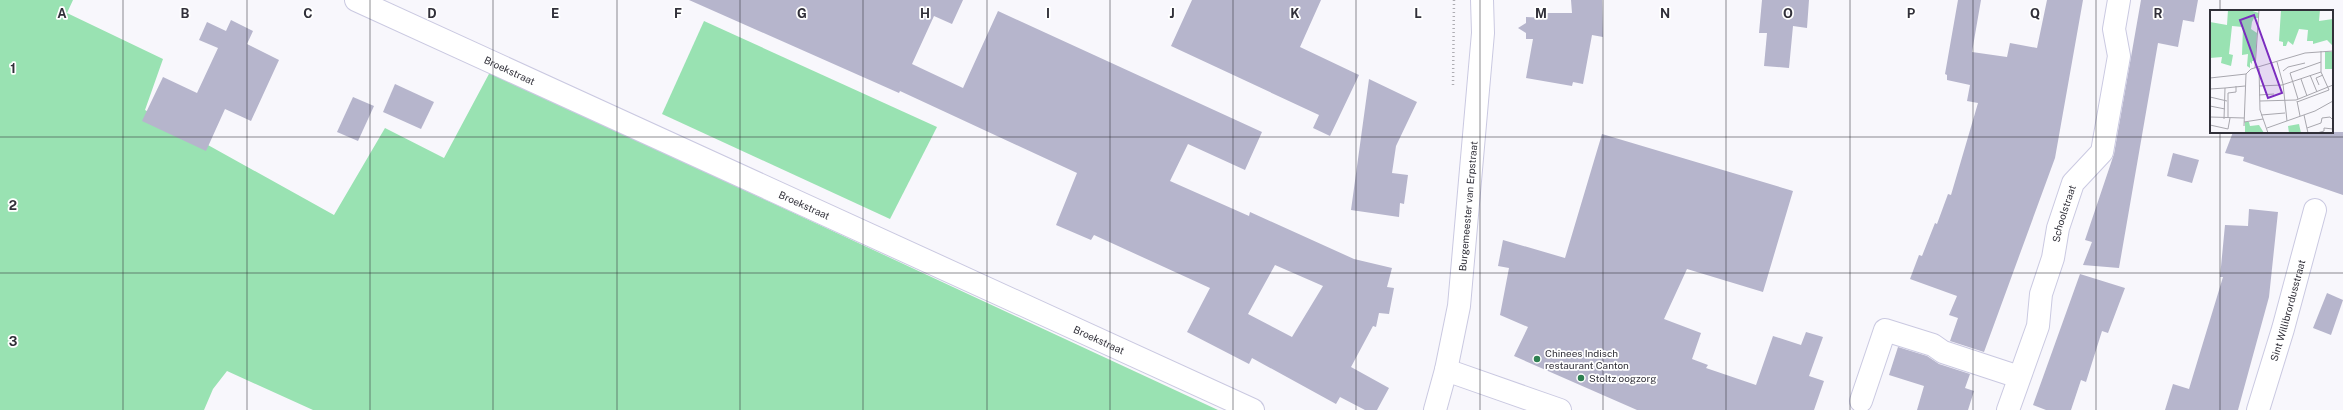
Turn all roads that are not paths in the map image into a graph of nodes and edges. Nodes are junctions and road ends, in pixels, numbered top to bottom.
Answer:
1 (356, 0) edge
2 (1482, 0) edge
3 (2119, 0) edge
4 (2316, 210) dead end
5 (1446, 370) junction
6 (2019, 377) junction
7 (1861, 401) dead end
8 (1253, 410) edge
9 (1435, 410) edge
10 (1560, 410) edge
11 (2008, 410) edge
12 (2258, 410) edge

1 - 8 street, Broekstraat
2 - 5 street, Burgemeester van Erpstraat
3 - 6 street, Schoolstraat
4 - 12 street, Sint Willibrordusstraat
5 - 9 street, Burgemeester van Erpstraat
5 - 10 street
6 - 7 street
6 - 11 street, Schoolstraat

